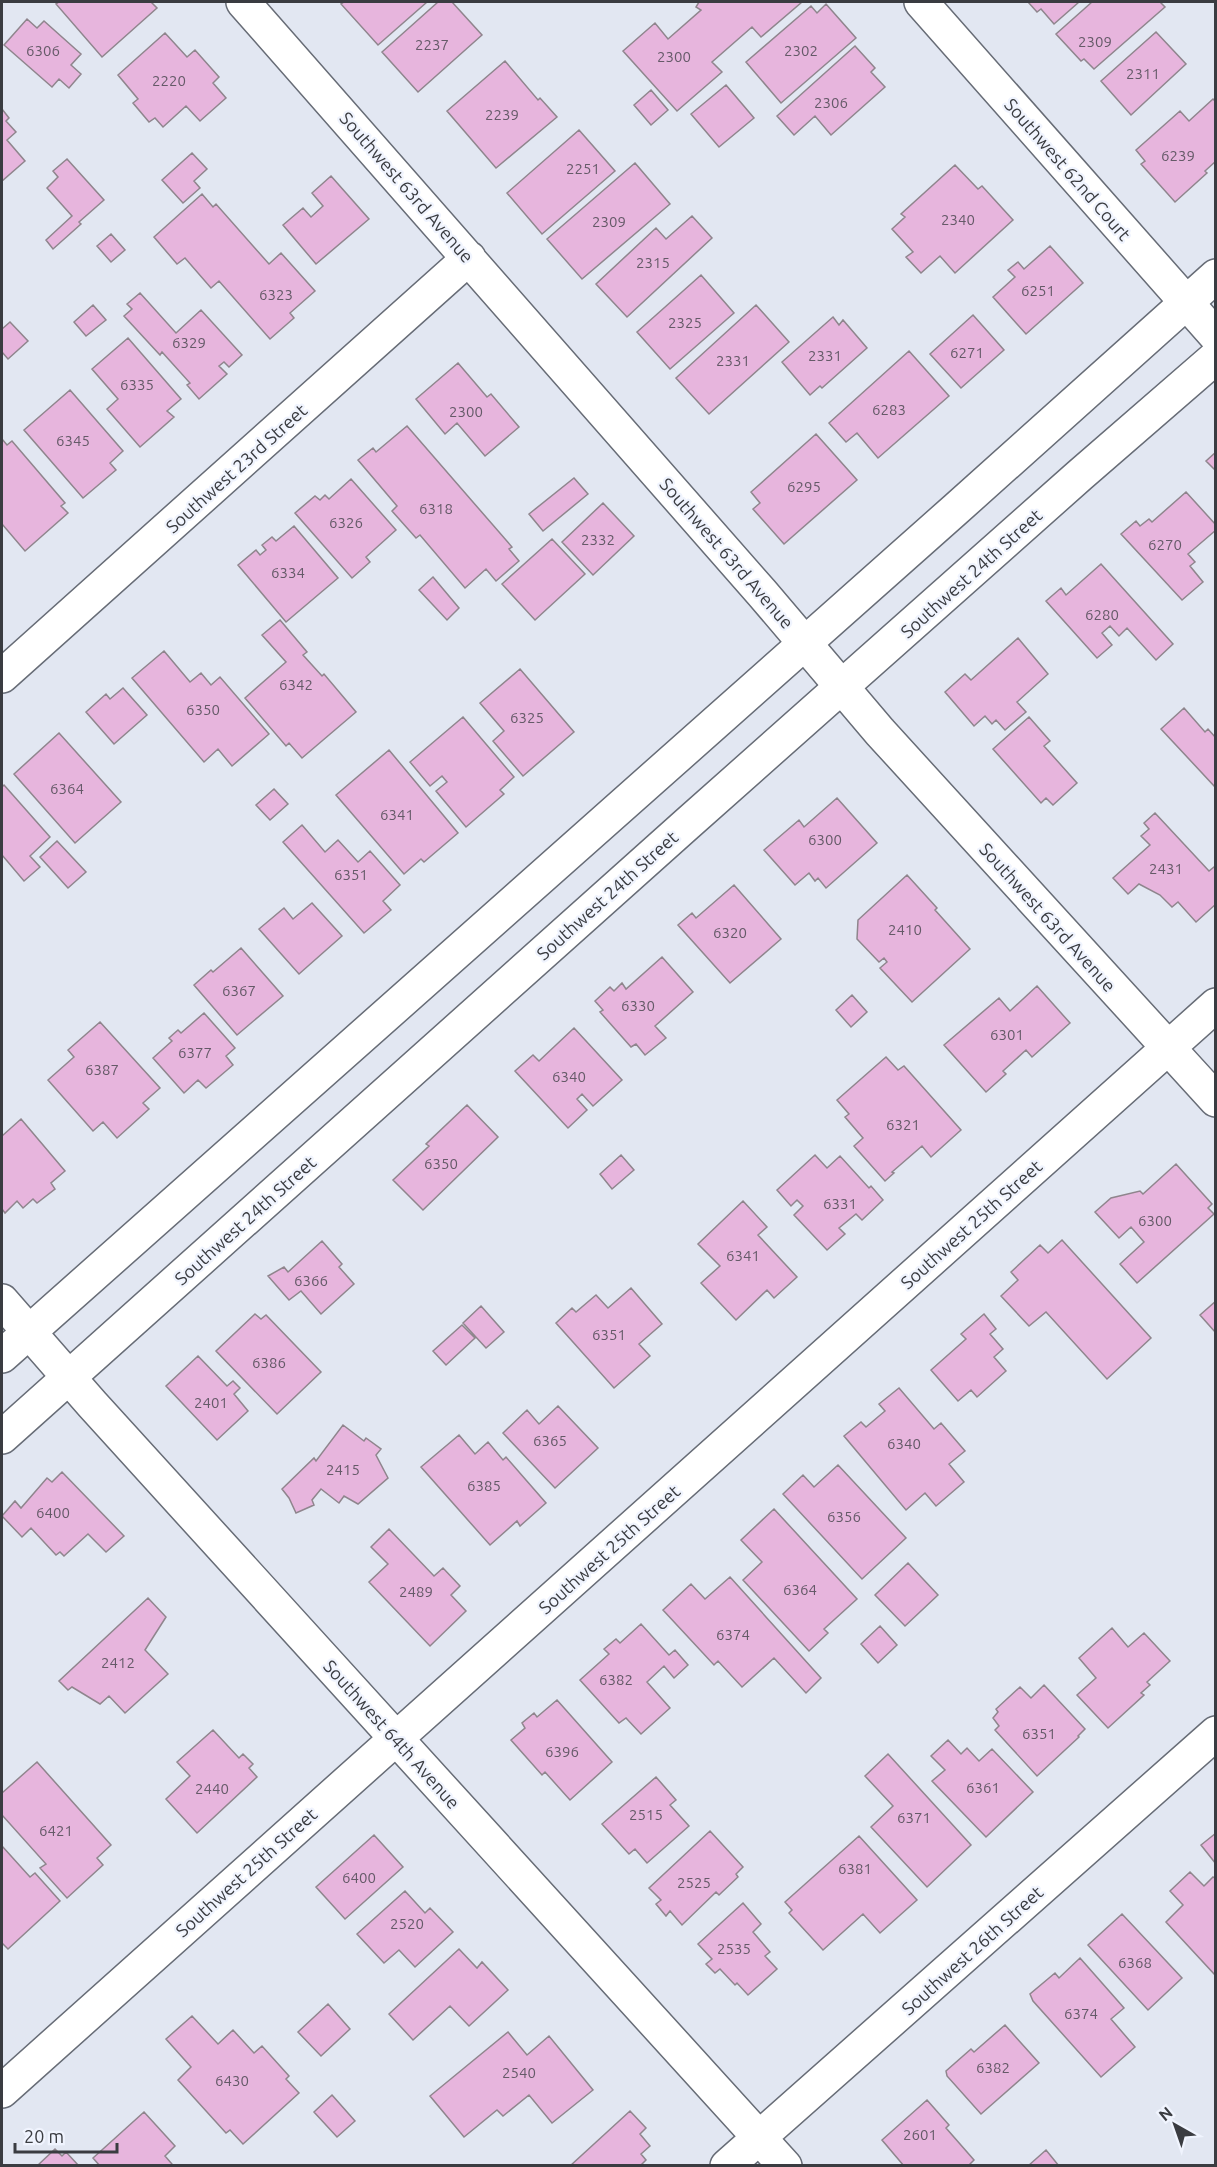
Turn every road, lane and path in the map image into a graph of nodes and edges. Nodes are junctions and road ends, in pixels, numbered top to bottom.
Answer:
1 (243, 2) edge
2 (921, 2) edge
3 (470, 258) junction
4 (1215, 276) edge
5 (1186, 302) junction
6 (1215, 336) edge
7 (1215, 357) edge
8 (804, 643) junction
9 (2, 676) edge
10 (842, 688) junction
11 (1215, 1005) edge
12 (1168, 1048) junction
13 (1215, 1100) edge
14 (2, 1301) edge
15 (28, 1332) junction
16 (2, 1356) edge
17 (69, 1377) junction
18 (2, 1437) edge
19 (1215, 1733) edge
20 (396, 1739) junction
21 (2, 2091) edge
22 (759, 2138) junction
23 (727, 2166) edge
24 (785, 2166) edge

1 - 3 street, Southwest 63rd Avenue
2 - 5 street, Southwest 62nd Court
3 - 8 street, Southwest 63rd Avenue
3 - 9 street, Southwest 23rd Street
4 - 5 street
5 - 6 street, Southwest 62nd Court
5 - 8 street
7 - 10 street, Southwest 24th Street
8 - 10 street, Southwest 63rd Avenue
8 - 15 street
10 - 12 street, Southwest 63rd Avenue
10 - 17 street, Southwest 24th Street
11 - 12 street, Southwest 25th Street
12 - 13 street, Southwest 63rd Avenue
12 - 20 street, Southwest 25th Street
14 - 15 street, Southwest 64th Avenue
15 - 16 street
15 - 17 street, Southwest 64th Avenue
17 - 18 street, Southwest 24th Street
17 - 20 street, Southwest 64th Avenue
19 - 22 street, Southwest 26th Street
20 - 21 street, Southwest 25th Street
20 - 22 street, Southwest 64th Avenue
22 - 23 street, Southwest 26th Street
22 - 24 street, Southwest 64th Avenue

